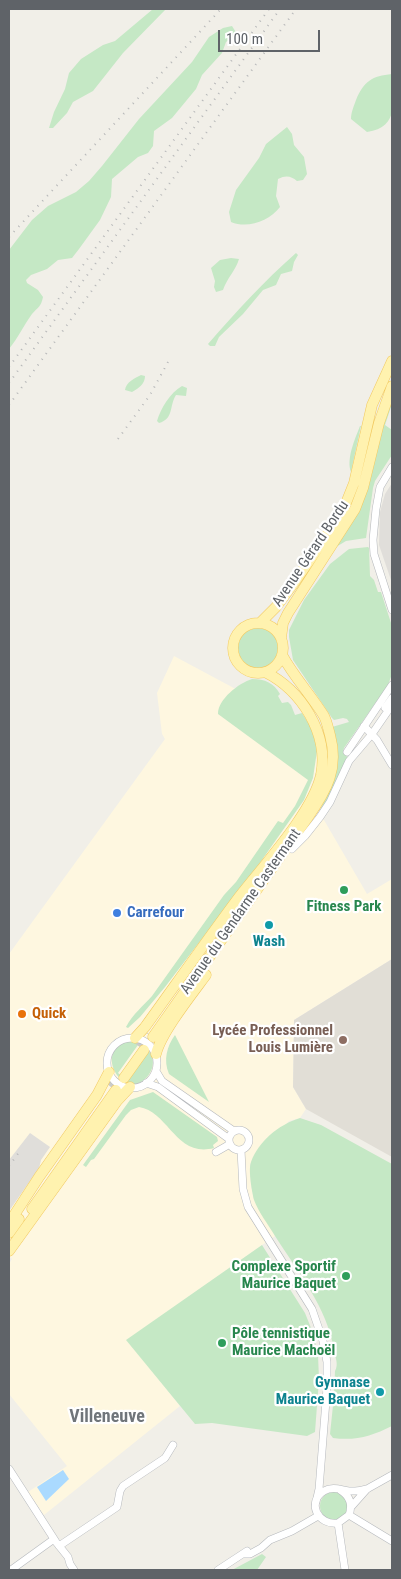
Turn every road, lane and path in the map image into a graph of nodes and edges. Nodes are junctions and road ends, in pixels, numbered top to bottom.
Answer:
1 (391, 363) edge
2 (392, 386) edge
3 (392, 467) edge
4 (392, 610) edge
5 (260, 623) junction
6 (281, 638) junction
7 (282, 656) junction
8 (265, 672) junction
9 (392, 685) edge
10 (392, 698) edge
11 (392, 705) edge
12 (368, 732) junction
13 (347, 752) dead end
14 (392, 765) edge
15 (327, 786) junction
16 (284, 838) junction
17 (292, 848) junction
18 (140, 1045) junction
19 (156, 1054) junction
20 (156, 1071) junction
21 (109, 1072) junction
22 (122, 1076) tunnel mouth
23 (146, 1083) junction
24 (130, 1088) junction
25 (234, 1131) junction
26 (229, 1142) junction
27 (241, 1150) junction
28 (216, 1152) dead end
29 (9, 1224) edge
30 (9, 1232) edge
31 (9, 1242) edge
32 (9, 1250) edge
33 (173, 1446) dead end
34 (9, 1470) edge
35 (392, 1475) edge
36 (319, 1489) junction
37 (337, 1489) junction
38 (367, 1489) junction
39 (316, 1502) junction
40 (351, 1507) junction
41 (349, 1515) junction
42 (318, 1516) junction
43 (338, 1523) junction
44 (54, 1539) junction
45 (392, 1541) edge
46 (58, 1546) junction
47 (11, 1570) edge
48 (74, 1570) edge
49 (218, 1570) edge
50 (346, 1570) edge

1 - 5 main road, Avenue Gérard Bordu
2 - 6 main road, Avenue Gérard Bordu
3 - 4 street
5 - 6 main road, Avenue Gérard Bordu
5 - 8 main road, Avenue Gérard Bordu
6 - 7 main road, Avenue Gérard Bordu
7 - 8 main road
7 - 15 main road
8 - 16 main road, Avenue Gérard Bordu
9 - 12 street, Avenue du Gendarme Castermant
10 - 12 street
11 - 12 street, Avenue du Gendarme Castermant
12 - 13 street
12 - 14 street
12 - 17 street, Avenue du Gendarme Castermant
15 - 16 main road, Avenue du Gendarme Castermant
15 - 17 main road
16 - 18 main road
17 - 19 main road
18 - 19 street
18 - 21 street
18 - 22 main road
19 - 20 street
20 - 23 street
20 - 25 street
21 - 24 street
21 - 29 main road
23 - 24 street
23 - 26 street
24 - 32 main road
25 - 26 street
25 - 27 street
26 - 27 street
26 - 28 street
27 - 36 street
30 - 31 main road
33 - 46 street
34 - 44 street
35 - 38 street
36 - 37 street
36 - 39 street
37 - 38 street
37 - 39 street
37 - 40 street
38 - 40 street
39 - 42 street
40 - 41 street
41 - 43 street
41 - 45 street
42 - 43 street
42 - 49 street
43 - 50 street
44 - 46 street
44 - 47 street
46 - 48 street

